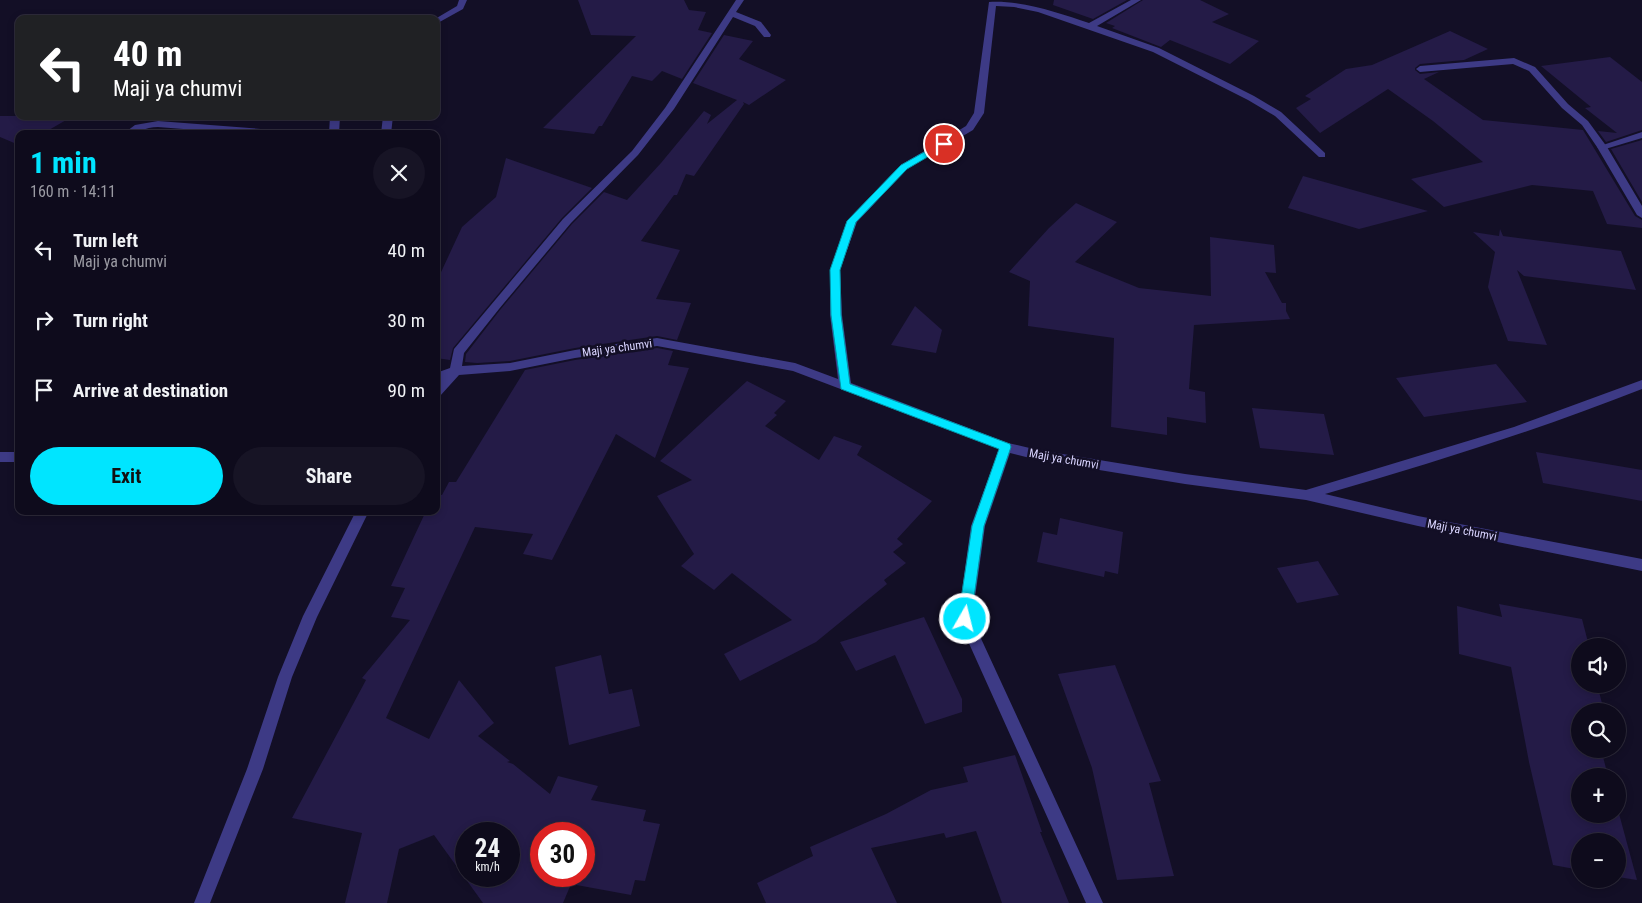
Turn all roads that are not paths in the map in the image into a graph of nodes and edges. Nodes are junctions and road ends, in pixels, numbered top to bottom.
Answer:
1 (463, 0) edge
2 (740, 0) edge
3 (1137, 0) edge
4 (732, 13) junction
5 (440, 20) edge
6 (1090, 26) junction
7 (767, 35) dead end
8 (1420, 69) dead end
9 (132, 130) edge
10 (235, 130) edge
11 (1642, 134) edge
12 (1602, 147) junction
13 (1322, 156) dead end
14 (1641, 213) edge
15 (456, 371) junction
16 (440, 376) edge
17 (1642, 384) edge
18 (845, 386) junction
19 (440, 389) edge
20 (1006, 447) junction
21 (0, 457) edge
22 (15, 457) edge
23 (1306, 495) junction
24 (361, 515) edge
25 (1642, 565) edge
26 (202, 903) edge
27 (1095, 903) edge

1 - 5 street
2 - 4 street
3 - 6 street
4 - 7 street
4 - 15 street
6 - 13 street
6 - 18 street
8 - 12 street
9 - 10 street
11 - 12 street
12 - 14 street
15 - 16 street, Maji ya chumvi
15 - 18 street, Maji ya chumvi
15 - 19 street
17 - 23 street
18 - 20 street, Maji ya chumvi
20 - 23 street, Maji ya chumvi
20 - 27 street
21 - 22 street
23 - 25 street, Maji ya chumvi
24 - 26 street

